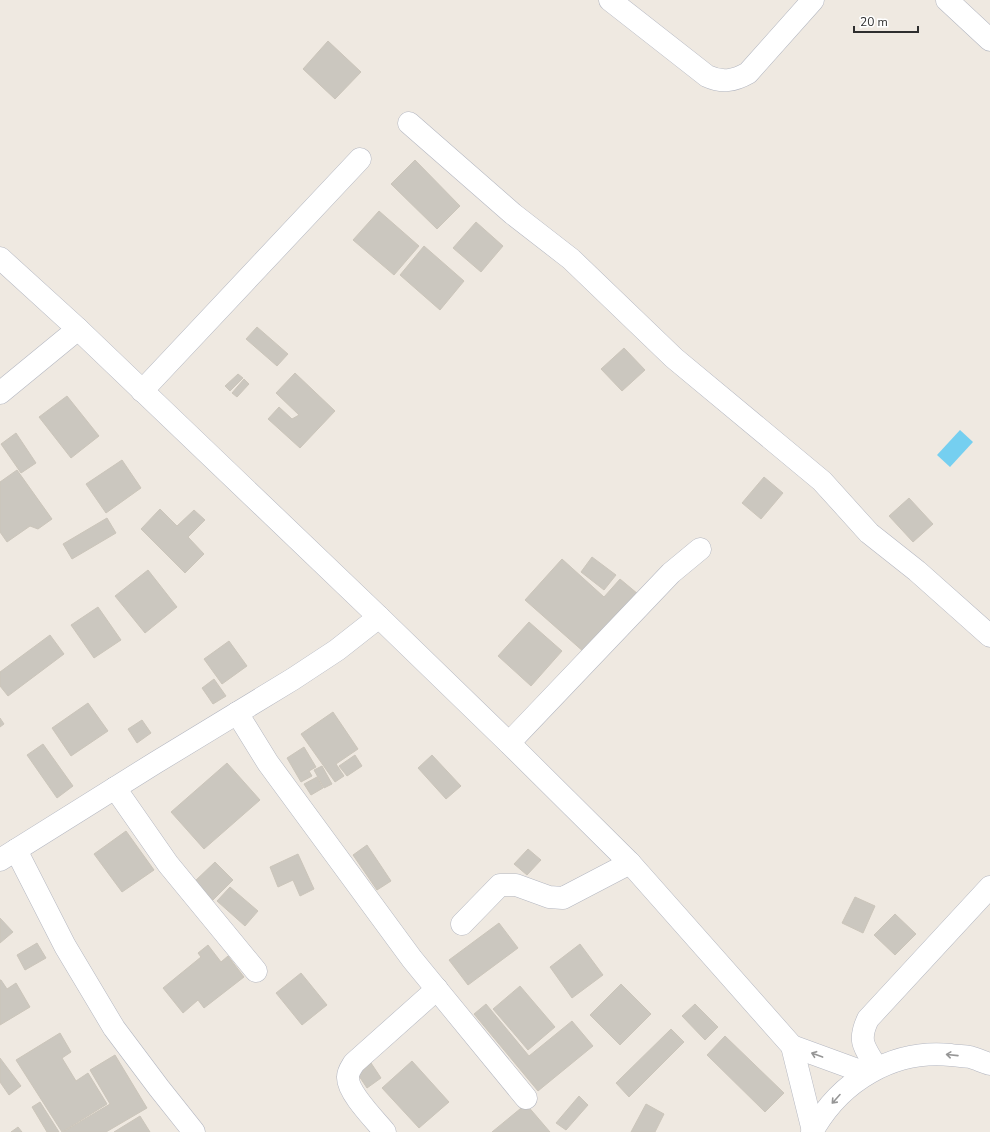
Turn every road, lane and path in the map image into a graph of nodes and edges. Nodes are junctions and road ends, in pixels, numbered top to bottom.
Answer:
1 (610, 0) edge
2 (812, 0) edge
3 (947, 0) edge
4 (990, 40) edge
5 (409, 122) dead end
6 (360, 159) dead end
7 (0, 258) edge
8 (78, 329) junction
9 (142, 391) junction
10 (0, 393) edge
11 (700, 549) dead end
12 (379, 617) junction
13 (990, 636) edge
14 (237, 713) junction
15 (509, 742) junction
16 (116, 788) junction
17 (8, 855) edge
18 (630, 863) junction
19 (990, 887) edge
20 (462, 924) dead end
21 (256, 971) dead end
22 (437, 989) junction
23 (792, 1046) junction
24 (990, 1064) edge
25 (872, 1071) junction
26 (526, 1098) dead end
27 (812, 1131) edge
28 (194, 1132) edge
29 (385, 1132) edge

1 - 2 street
3 - 4 street
5 - 13 street
6 - 9 street
7 - 8 street
8 - 9 street
8 - 10 street
9 - 12 street
11 - 15 street
12 - 14 street
12 - 15 street
14 - 16 street
14 - 22 street
15 - 18 street
16 - 17 street
16 - 21 street
17 - 28 street
18 - 20 street
18 - 23 street
19 - 25 street
22 - 26 street
22 - 29 street
25 -> 23 street
23 - 27 street
24 -> 25 street
25 -> 27 street

